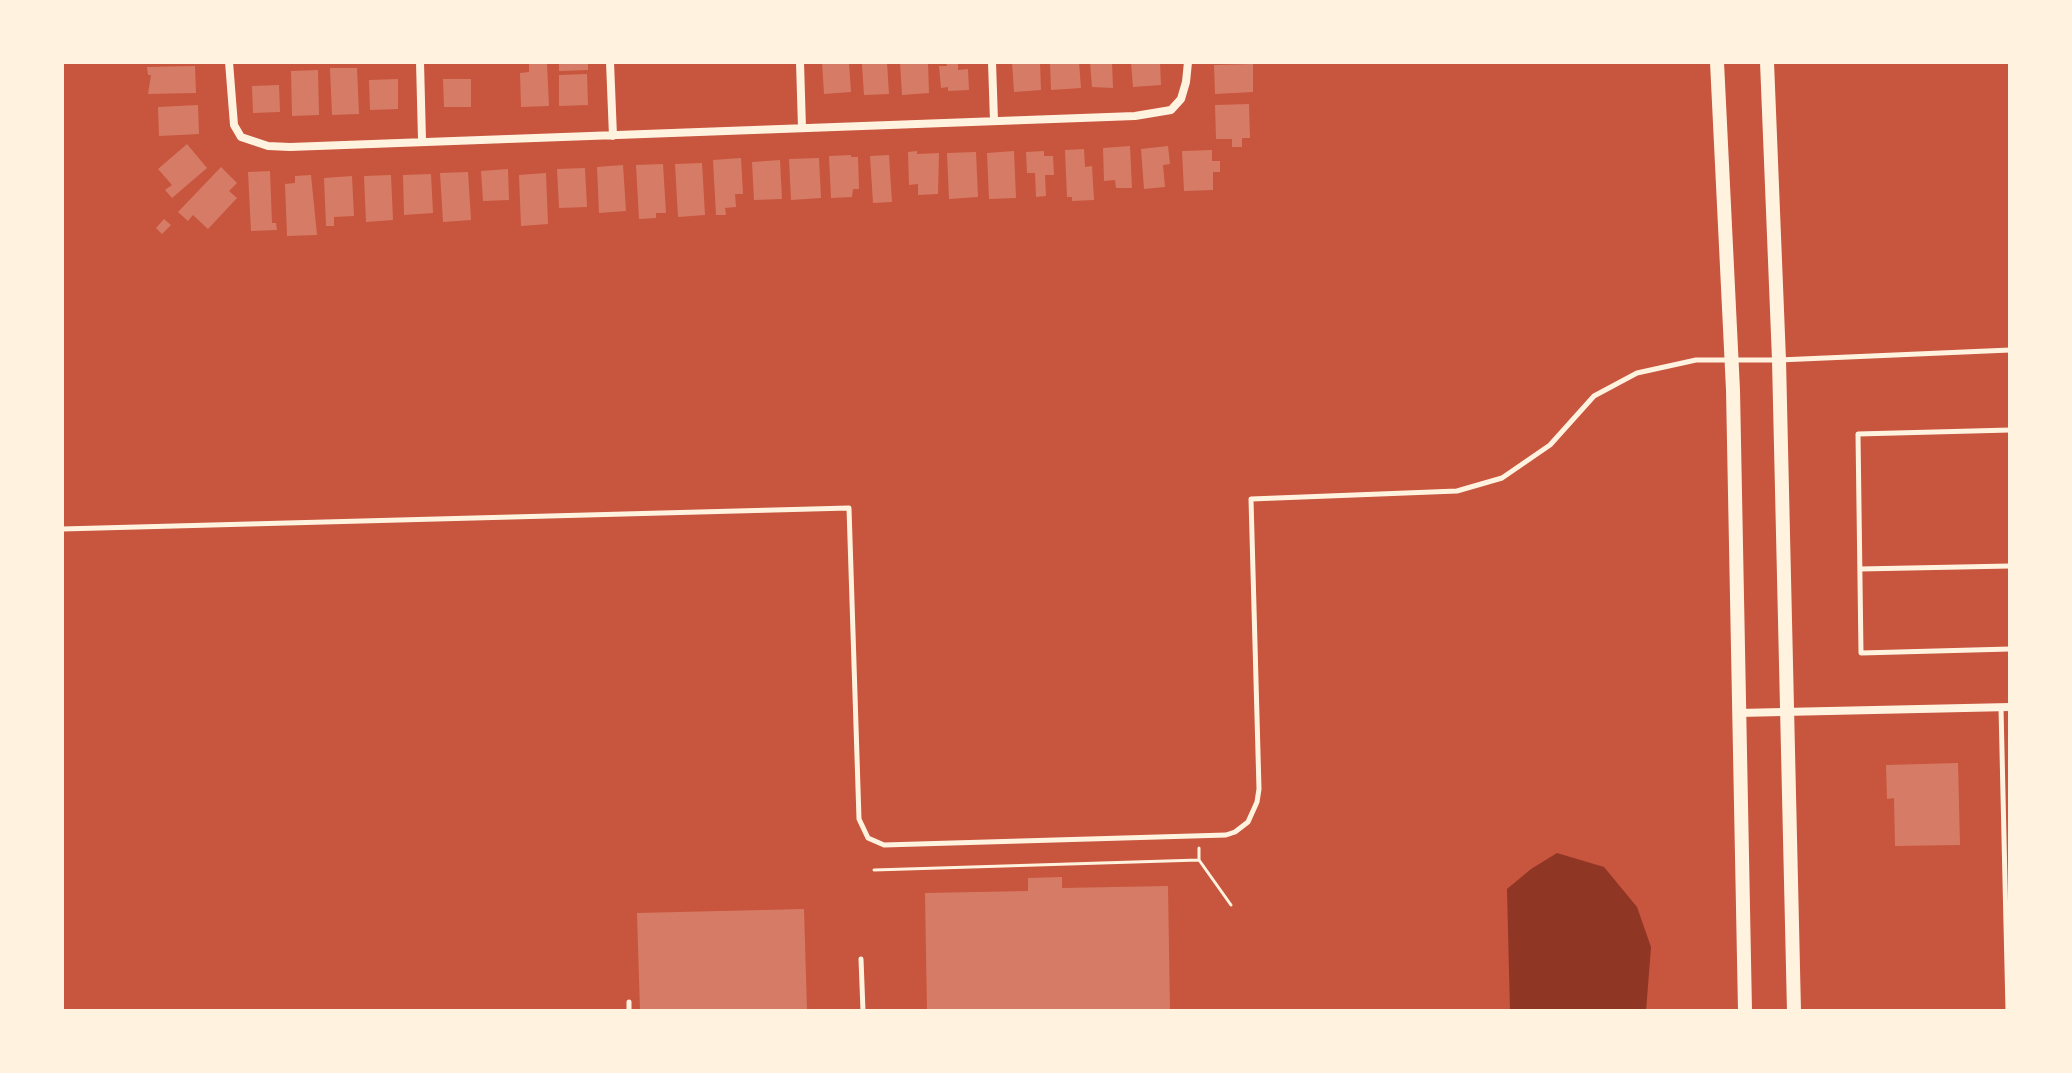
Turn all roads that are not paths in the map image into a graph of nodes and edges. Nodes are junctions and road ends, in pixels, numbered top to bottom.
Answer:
1 (229, 62) edge
2 (420, 62) edge
3 (610, 62) edge
4 (800, 62) edge
5 (992, 62) edge
6 (1188, 62) edge
7 (1717, 62) edge
8 (1767, 62) edge
9 (994, 121) junction
10 (802, 128) junction
11 (613, 136) junction
12 (422, 140) junction
13 (2010, 350) edge
14 (1732, 360) junction
15 (1779, 360) junction
16 (2010, 430) edge
17 (62, 529) edge
18 (2010, 566) edge
19 (1860, 569) junction
20 (2010, 649) edge
21 (2005, 708) edge
22 (1738, 713) junction
23 (1787, 713) junction
24 (861, 959) dead end
25 (629, 1002) dead end
26 (629, 1011) edge
27 (863, 1011) edge
28 (1745, 1011) edge
29 (1794, 1011) edge
30 (2008, 1011) edge

1 - 12 street
2 - 12 street
3 - 11 street
4 - 10 street
5 - 9 street
6 - 9 street
7 - 14 main road
8 - 15 main road
9 - 10 street
10 - 11 street
11 - 12 street
13 - 15 lane
14 - 15 lane
14 - 17 lane
14 - 22 main road
15 - 23 main road
16 - 19 lane
18 - 19 lane
19 - 20 lane
21 - 23 street
21 - 30 lane
22 - 23 street
22 - 28 main road
23 - 29 main road
24 - 27 lane
25 - 26 lane

